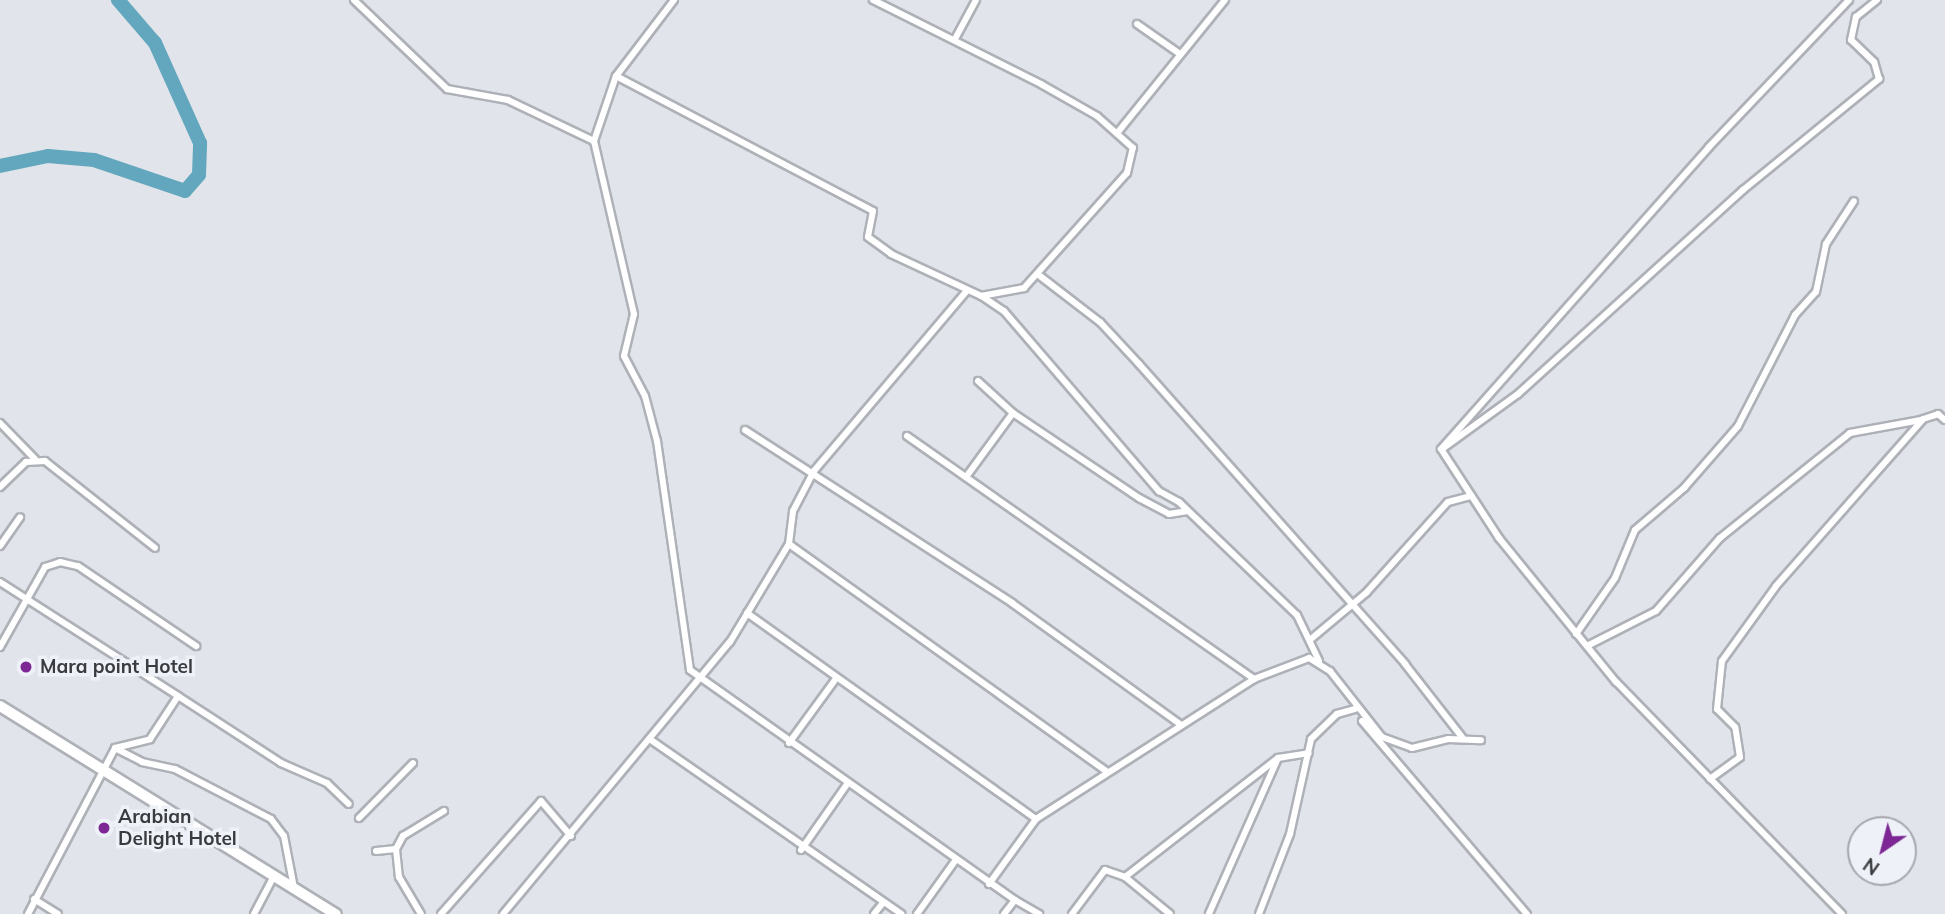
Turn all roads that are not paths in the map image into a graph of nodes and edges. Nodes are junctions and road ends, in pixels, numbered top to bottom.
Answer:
1 (354, 0) edge
2 (674, 0) edge
3 (873, 0) edge
4 (976, 0) edge
5 (1224, 0) edge
6 (1849, 0) edge
7 (1877, 0) edge
8 (1137, 24) dead end
9 (955, 38) junction
10 (1180, 54) junction
11 (616, 76) junction
12 (1118, 132) junction
13 (594, 141) junction
14 (1854, 201) dead end
15 (1040, 276) junction
16 (965, 292) junction
17 (981, 296) junction
18 (978, 381) dead end
19 (1013, 413) junction
20 (1923, 419) junction
21 (1945, 420) edge
22 (0, 423) edge
23 (745, 430) dead end
24 (906, 436) dead end
25 (1441, 449) junction
26 (34, 459) junction
27 (814, 471) junction
28 (966, 477) junction
29 (0, 487) edge
30 (1471, 496) junction
31 (1188, 511) junction
32 (20, 517) dead end
33 (789, 544) junction
34 (0, 546) edge
35 (155, 548) dead end
36 (0, 582) edge
37 (25, 598) junction
38 (1350, 606) junction
39 (747, 613) junction
40 (1576, 634) junction
41 (1311, 639) junction
42 (196, 646) dead end
43 (1587, 646) junction
44 (0, 647) edge
45 (1319, 661) junction
46 (1254, 679) junction
47 (835, 680) junction
48 (699, 682) junction
49 (178, 696) junction
50 (0, 706) edge
51 (1354, 708) junction
52 (1181, 725) junction
53 (1462, 737) junction
54 (651, 740) junction
55 (1481, 740) dead end
56 (789, 743) junction
57 (115, 748) junction
58 (1308, 753) junction
59 (1278, 758) junction
60 (413, 763) dead end
61 (104, 771) junction
62 (1108, 772) junction
63 (1710, 779) junction
64 (848, 783) junction
65 (349, 804) dead end
66 (444, 811) dead end
67 (359, 818) dead end
68 (1036, 819) junction
69 (571, 836) junction
70 (396, 849) junction
71 (801, 849) junction
72 (376, 851) dead end
73 (955, 860) junction
74 (274, 876) junction
75 (1125, 877) junction
76 (989, 884) junction
77 (295, 889) junction
78 (34, 899) junction
79 (1015, 900) junction
80 (883, 903) junction
81 (28, 914) edge
82 (58, 914) edge
83 (254, 914) edge
84 (336, 914) edge
85 (421, 914) edge
86 (441, 914) edge
87 (503, 914) edge
88 (874, 914) edge
89 (901, 914) edge
90 (917, 914) edge
91 (1004, 914) edge
92 (1039, 914) edge
93 (1072, 914) edge
94 (1170, 914) edge
95 (1209, 914) edge
96 (1259, 914) edge
97 (1527, 914) edge
98 (1842, 914) edge

1 - 13 street
2 - 11 street
3 - 9 street
4 - 9 street
5 - 10 street
6 - 25 street
7 - 25 street
8 - 10 street
9 - 12 street
10 - 12 street
11 - 13 street
11 - 16 street
12 - 15 street
13 - 48 street
14 - 40 street
15 - 17 street
15 - 38 street
16 - 17 street
16 - 27 street
17 - 31 street
18 - 19 street
19 - 28 street
19 - 31 street
20 - 21 street
20 - 43 street
20 - 63 street
22 - 26 street
23 - 27 street
24 - 28 street
25 - 30 street
26 - 29 street
26 - 35 street
27 - 33 street
27 - 52 street
28 - 46 street
30 - 38 street
30 - 40 street
31 - 41 street
32 - 34 street
33 - 39 street
33 - 62 street
36 - 37 street
37 - 42 street
37 - 44 street
37 - 49 street
38 - 41 street
38 - 53 street
39 - 47 street
39 - 48 street
40 - 43 street
41 - 45 street
43 - 63 street
45 - 46 street
45 - 51 street
46 - 52 street
47 - 56 street
47 - 68 street
48 - 54 street
48 - 56 street
49 - 57 street
49 - 65 street
50 - 61 highway
51 - 53 street
51 - 58 street
51 - 97 street
52 - 62 street
53 - 55 street
54 - 69 street
54 - 71 street
56 - 64 street
57 - 61 street
57 - 77 street
58 - 59 street
58 - 96 street
59 - 75 street
59 - 95 street
60 - 67 street
61 - 74 highway
61 - 78 street
62 - 68 street
63 - 98 street
64 - 71 street
64 - 73 street
66 - 70 street
68 - 76 street
69 - 86 street
69 - 87 street
70 - 72 street
70 - 85 street
71 - 80 street
73 - 76 street
73 - 90 street
74 - 77 highway
74 - 83 street
75 - 93 street
75 - 94 street
76 - 79 street
77 - 84 highway
78 - 81 street
78 - 82 street
79 - 91 street
79 - 92 street
80 - 88 street
80 - 89 street

